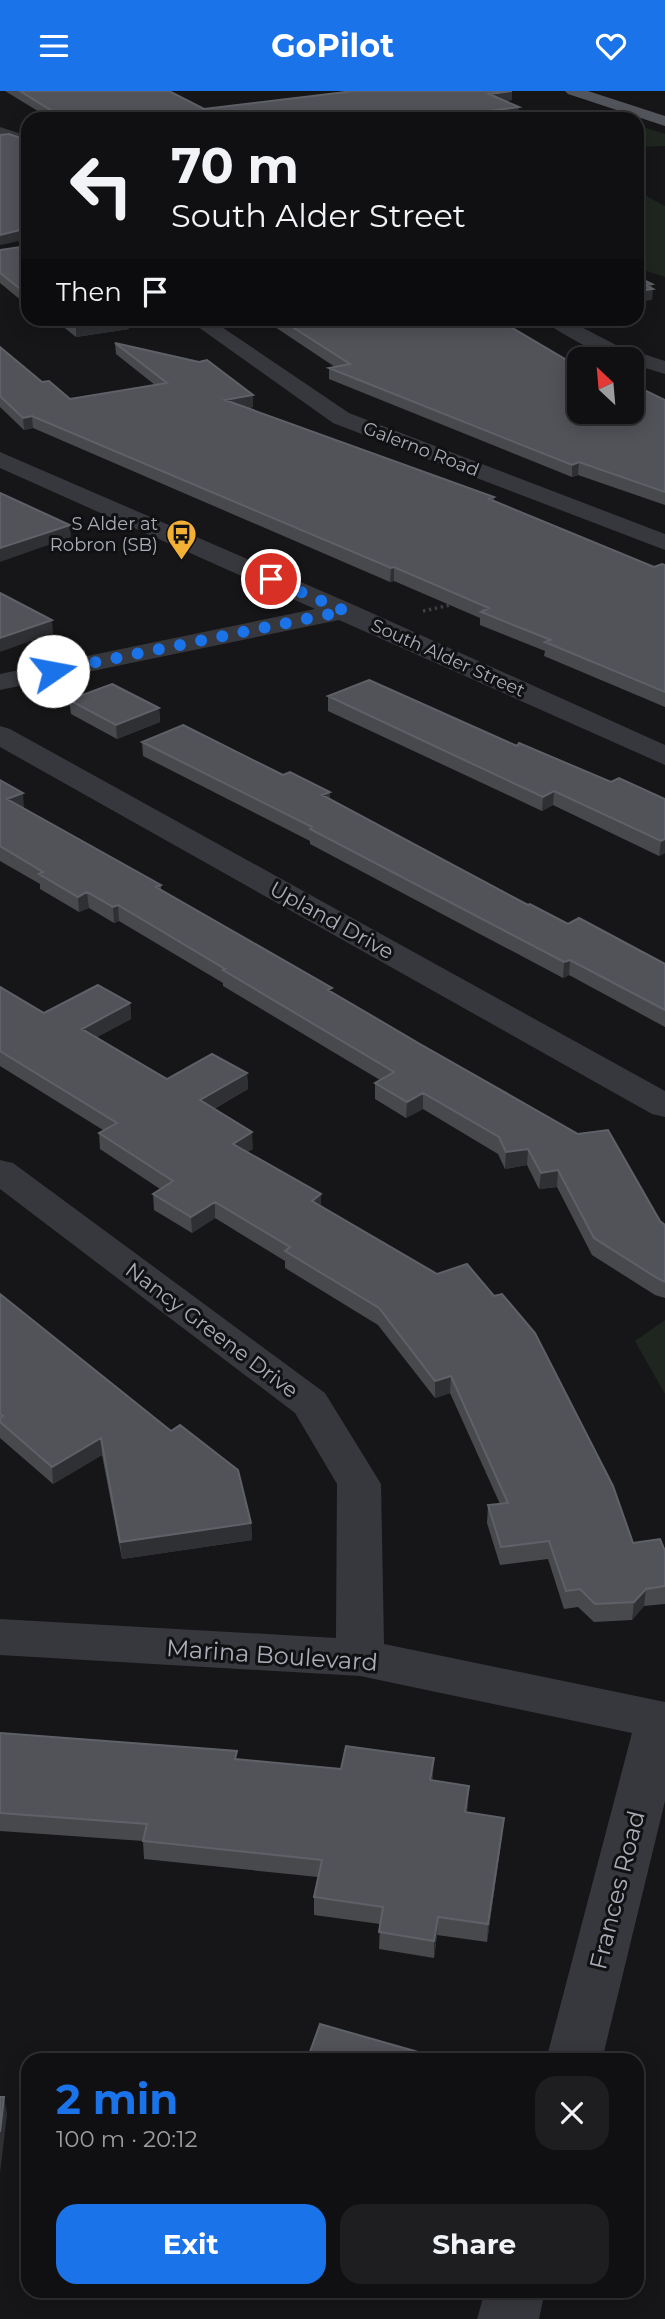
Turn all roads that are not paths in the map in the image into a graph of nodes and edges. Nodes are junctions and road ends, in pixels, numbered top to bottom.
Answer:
1 (573, 91) edge
2 (637, 112) edge
3 (644, 114) edge
4 (665, 121) edge
5 (0, 132) edge
6 (21, 140) edge
7 (207, 326) edge
8 (565, 326) edge
9 (665, 368) edge
10 (0, 459) edge
11 (665, 543) edge
12 (357, 617) junction
13 (0, 682) edge
14 (0, 735) edge
15 (665, 756) edge
16 (665, 1106) edge
17 (0, 1171) edge
18 (0, 1637) edge
19 (360, 1658) junction
20 (662, 1720) edge
21 (576, 2053) edge
22 (513, 2298) edge
23 (508, 2319) edge

1 - 2 main road
3 - 4 main road
5 - 6 street
7 - 11 street, Galerno Road
8 - 9 street
10 - 12 street, South Alder Street
12 - 13 street
12 - 15 street, South Alder Street
14 - 16 street, Upland Drive
17 - 19 street, Nancy Greene Drive
18 - 19 street, Marina Boulevard
19 - 20 street, Marina Boulevard
20 - 21 street, Frances Road
22 - 23 street

